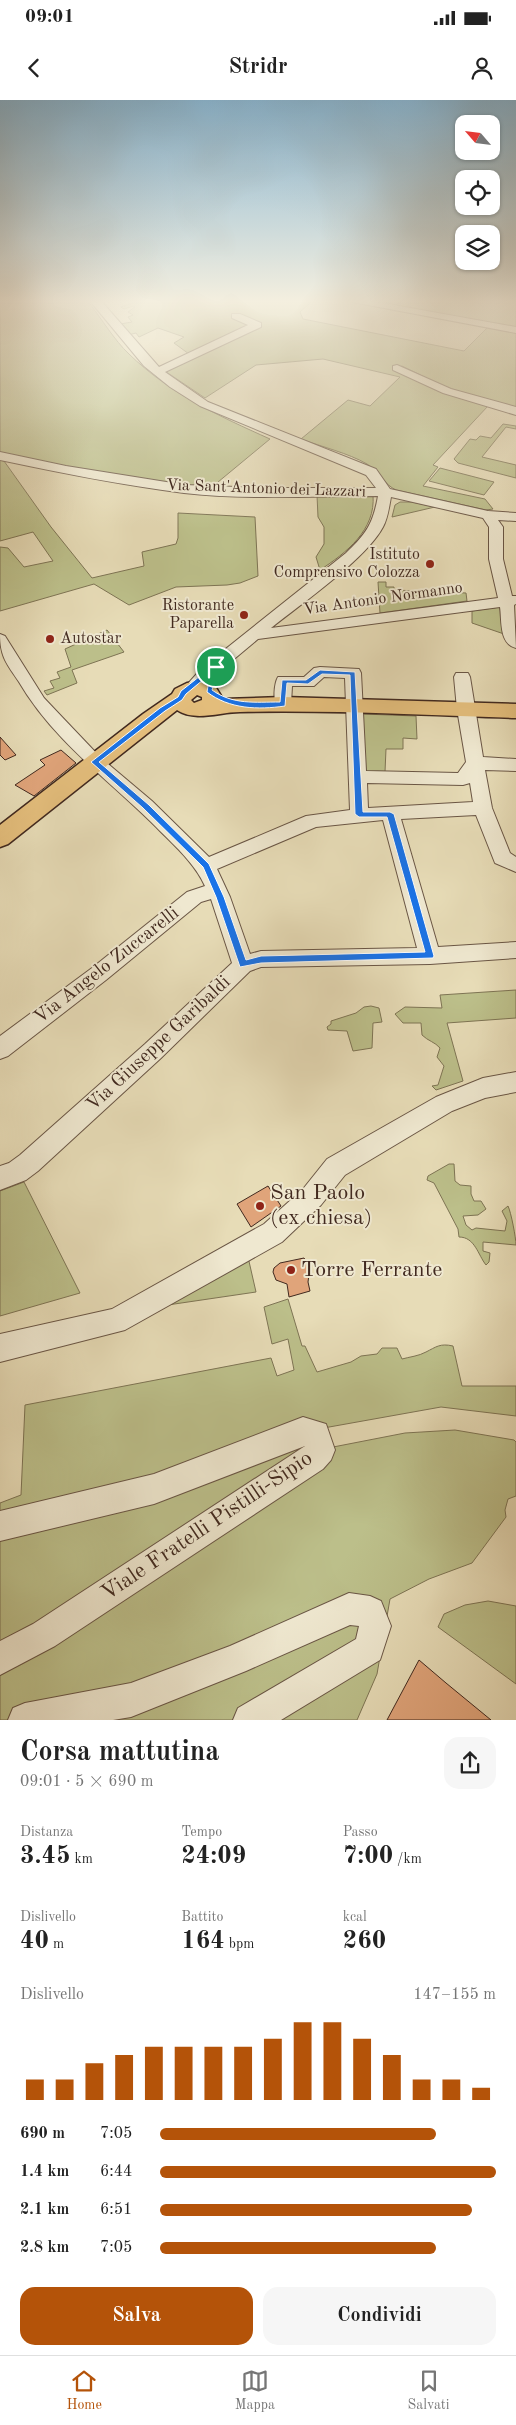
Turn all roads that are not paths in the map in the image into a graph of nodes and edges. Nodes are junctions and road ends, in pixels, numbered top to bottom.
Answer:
1 (165, 378) edge
2 (418, 378) edge
3 (516, 411) edge
4 (0, 456) edge
5 (385, 492) junction
6 (488, 515) junction
7 (516, 517) edge
8 (511, 600) edge
9 (256, 635) junction
10 (0, 639) edge
11 (516, 643) edge
12 (462, 677) dead end
13 (198, 698) junction
14 (283, 704) junction
15 (353, 707) junction
16 (466, 709) junction
17 (516, 711) edge
18 (95, 762) junction
19 (474, 763) junction
20 (516, 764) edge
21 (358, 777) junction
22 (483, 808) junction
23 (359, 814) junction
24 (390, 814) junction
25 (0, 838) edge
26 (516, 865) edge
27 (206, 866) junction
28 (217, 890) junction
29 (516, 950) edge
30 (430, 956) junction
31 (243, 965) junction
32 (0, 1049) edge
33 (516, 1082) edge
34 (0, 1178) edge
35 (0, 1348) edge
36 (0, 1526) edge
37 (0, 1659) edge
38 (25, 1720) edge
39 (250, 1720) edge

1 - 5 street, Via Sant'Antonio dei Lazzari
2 - 3 street
4 - 5 street, Via Sant'Antonio dei Lazzari
5 - 6 street, Via Sant'Antonio dei Lazzari
5 - 9 street, Via Sant'Antonio dei Lazzari
6 - 7 street, Via Sant'Antonio dei Lazzari
6 - 8 street
8 - 9 street, Via Antonio Normanno
8 - 11 street
9 - 13 street, Via Sant'Antonio dei Lazzari
10 - 18 street
12 - 16 street
13 - 14 main road
13 - 18 main road
14 - 15 main road
14 - 15 street
15 - 16 main road
15 - 21 street
16 - 17 main road
16 - 19 street
18 - 25 main road
18 - 27 street
19 - 20 street
19 - 21 street
19 - 22 street
21 - 23 street
22 - 24 street
22 - 26 street
23 - 24 street
23 - 27 street
24 - 30 street
27 - 28 street
28 - 31 street
28 - 32 street, Via Angelo Zuccarelli
29 - 30 street, Via Giuseppe Garibaldi
30 - 31 street, Via Giuseppe Garibaldi
31 - 34 street, Via Giuseppe Garibaldi
33 - 35 street
36 - 37 street, Viale Fratelli Pistilli-Sipio
38 - 39 street

